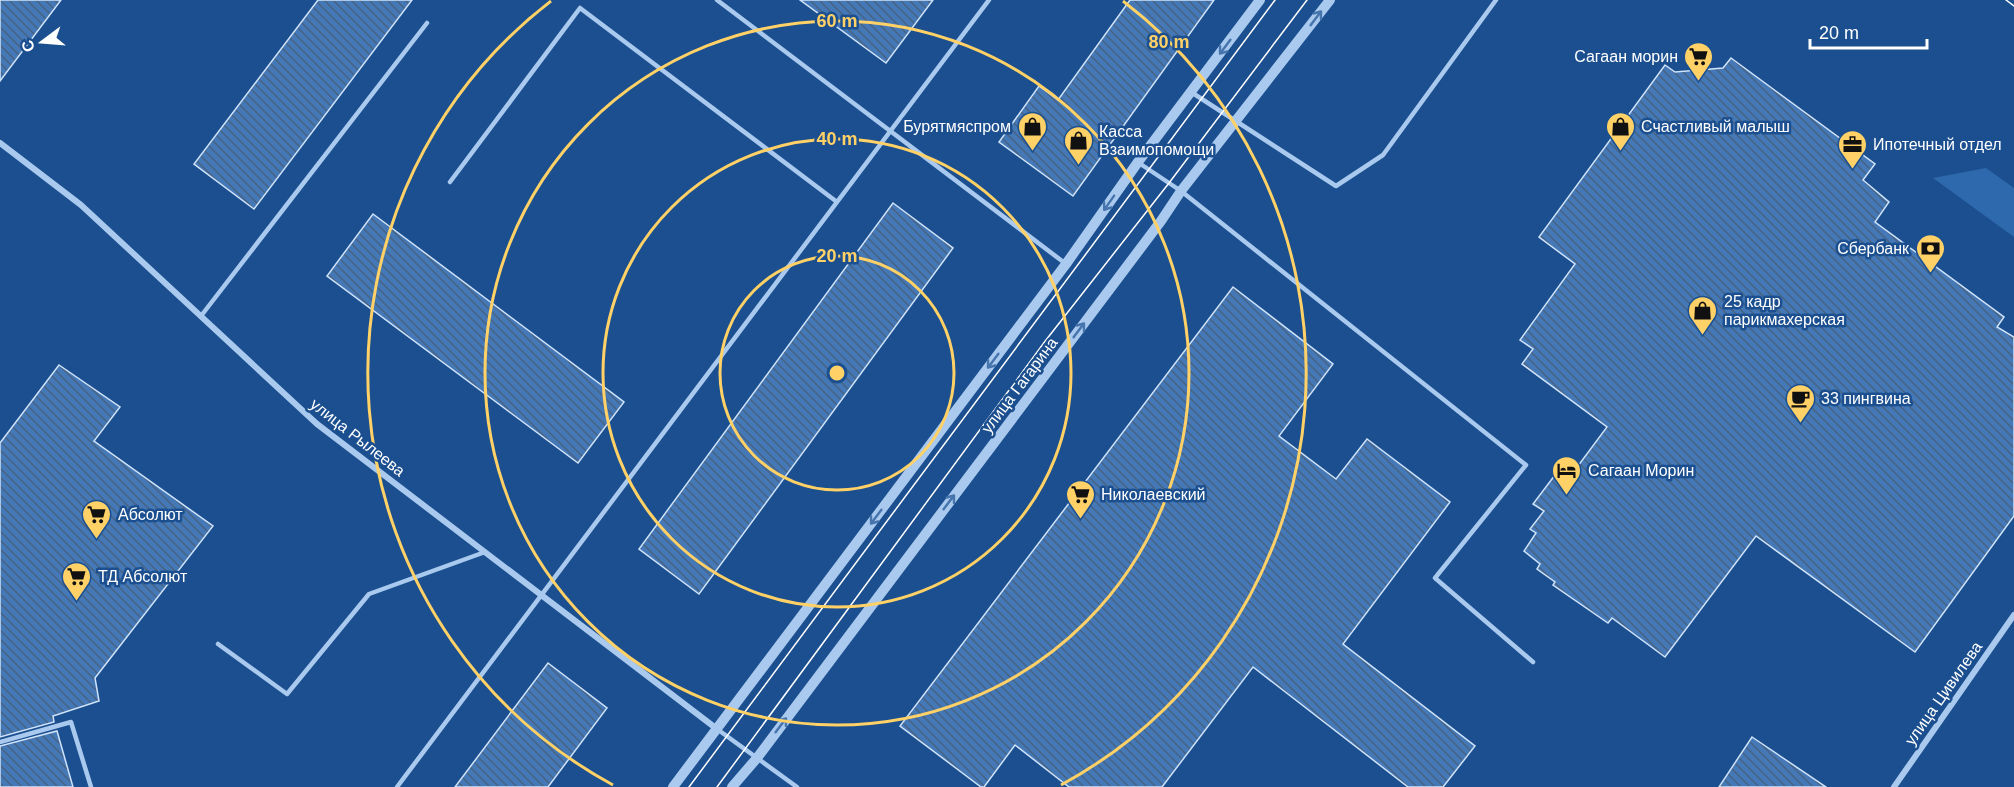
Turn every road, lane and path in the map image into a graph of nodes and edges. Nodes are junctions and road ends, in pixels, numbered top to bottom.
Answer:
1 (717, 0) edge
2 (989, 0) edge
3 (1260, 0) edge
4 (1330, 0) edge
5 (1496, 0) edge
6 (427, 23) dead end
7 (1191, 92) junction
8 (1235, 122) junction
9 (891, 131) junction
10 (0, 143) edge
11 (1138, 162) junction
12 (450, 182) dead end
13 (1181, 191) junction
14 (837, 202) junction
15 (1066, 264) junction
16 (201, 316) junction
17 (485, 552) junction
18 (542, 594) junction
19 (2014, 615) edge
20 (218, 644) dead end
21 (1533, 662) dead end
22 (717, 729) junction
23 (0, 742) edge
24 (757, 758) junction
25 (92, 787) edge
26 (397, 787) edge
27 (673, 787) edge
28 (732, 787) edge
29 (797, 787) edge
30 (1894, 787) edge

1 - 9 lane
2 - 9 lane
3 -> 7 street
8 -> 4 street, улица Гагарина
5 - 8 lane
6 - 16 lane
7 - 8 lane
7 - 11 street
8 - 13 street, улица Гагарина
9 - 14 lane
9 - 15 lane
10 - 16 street, улица Рылеева
11 - 13 lane
11 -> 15 street
12 - 14 lane
13 - 21 lane
24 -> 13 street, улица Гагарина
14 - 18 lane
15 -> 22 street
16 - 17 street, улица Рылеева
17 - 18 street, улица Рылеева
17 - 20 lane
18 - 22 street, улица Рылеева
18 - 26 lane
19 - 30 street, улица Цивилева
22 - 24 lane
22 - 27 street
23 - 25 lane
24 - 28 street, улица Гагарина
24 - 29 lane

